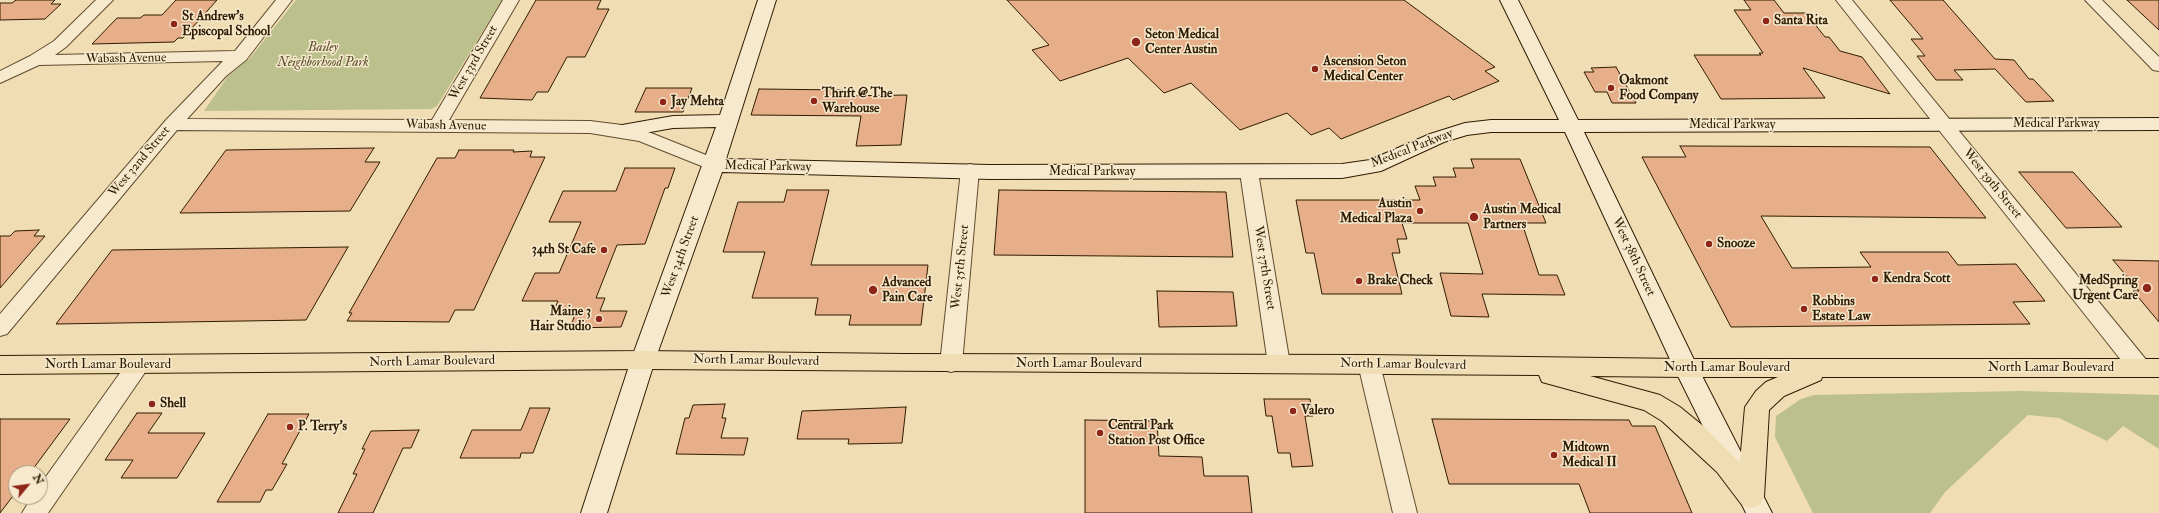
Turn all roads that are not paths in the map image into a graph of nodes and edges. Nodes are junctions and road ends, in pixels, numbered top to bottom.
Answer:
1 (105, 0) edge
2 (284, 0) edge
3 (511, 0) edge
4 (767, 0) edge
5 (1509, 0) edge
6 (1844, 0) edge
7 (2093, 0) edge
8 (240, 56) junction
9 (36, 60) junction
10 (2159, 66) edge
11 (0, 78) edge
12 (728, 121) junction
13 (172, 124) junction
14 (1944, 124) junction
15 (2159, 124) edge
16 (437, 126) junction
17 (1572, 126) junction
18 (622, 131) junction
19 (714, 165) junction
20 (970, 170) junction
21 (1249, 172) junction
22 (0, 328) edge
23 (643, 360) junction
24 (951, 364) junction
25 (1279, 364) junction
26 (1369, 364) junction
27 (0, 365) edge
28 (138, 365) junction
29 (1527, 367) junction
30 (1686, 368) junction
31 (1822, 368) junction
32 (2150, 368) edge
33 (1755, 505) edge
34 (34, 513) edge
35 (594, 513) edge
36 (1405, 513) edge

1 - 9 street
2 - 8 street, West 32nd Street
3 - 16 street, West 33rd Street
4 - 12 street, West 34th Street
5 - 17 street, West 38th Street
6 - 14 street, West 39th Street
7 - 10 street
8 - 9 street, Wabash Avenue
8 - 13 street, West 32nd Street
9 - 11 street
12 - 18 street
12 - 19 street, West 34th Street
13 - 16 street, Wabash Avenue
13 - 22 street, West 32nd Street
14 - 15 street, Medical Parkway
14 - 17 street, Medical Parkway
14 - 32 street, West 39th Street
16 - 18 street, Wabash Avenue
17 - 21 street, Medical Parkway
17 - 30 street, West 38th Street
18 - 19 street, Wabash Avenue
19 - 20 street, Medical Parkway
19 - 23 street, West 34th Street
20 - 21 street, Medical Parkway
20 - 24 street, West 35th Street
21 - 25 street, West 37th Street
23 - 24 main road, North Lamar Boulevard
23 - 28 main road, North Lamar Boulevard
23 - 35 street, West 34th Street
24 - 25 main road, North Lamar Boulevard
25 - 26 main road, North Lamar Boulevard
26 - 29 main road, North Lamar Boulevard
26 - 36 street
27 - 28 main road, North Lamar Boulevard
28 - 34 street
29 - 30 main road, North Lamar Boulevard
29 - 33 main road
30 - 31 main road, North Lamar Boulevard
30 - 33 street, West 38th Street
31 - 32 main road, North Lamar Boulevard
31 - 33 main road

